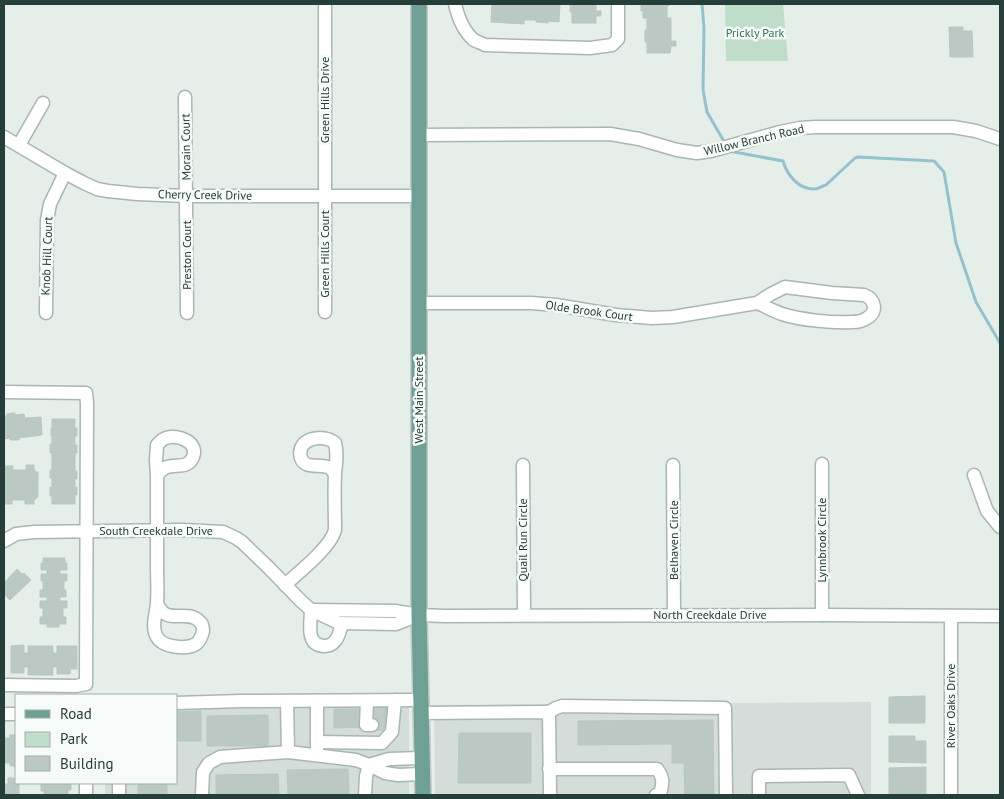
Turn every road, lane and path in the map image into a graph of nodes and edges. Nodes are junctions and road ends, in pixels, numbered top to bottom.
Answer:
1 (326, 4) edge
2 (419, 4) edge
3 (455, 4) edge
4 (618, 4) edge
5 (185, 98) dead end
6 (43, 103) dead end
7 (419, 135) junction
8 (4, 136) edge
9 (1000, 140) edge
10 (19, 146) junction
11 (65, 173) junction
12 (186, 196) junction
13 (325, 196) junction
14 (420, 196) junction
15 (420, 302) junction
16 (757, 303) junction
17 (325, 312) dead end
18 (46, 313) dead end
19 (186, 313) dead end
20 (4, 392) edge
21 (673, 464) dead end
22 (822, 464) dead end
23 (523, 465) dead end
24 (335, 474) dead end
25 (974, 475) dead end
26 (157, 476) dead end
27 (1000, 527) edge
28 (86, 531) junction
29 (157, 531) junction
30 (4, 539) edge
31 (285, 585) junction
32 (157, 604) dead end
33 (311, 610) junction
34 (419, 615) junction
35 (524, 615) junction
36 (674, 615) junction
37 (822, 615) junction
38 (951, 616) junction
39 (1000, 616) edge
40 (343, 623) junction
41 (4, 685) edge
42 (287, 700) junction
43 (317, 700) junction
44 (366, 700) junction
45 (395, 700) junction
46 (178, 703) edge
47 (421, 707) junction
48 (549, 712) junction
49 (370, 717) dead end
50 (317, 742) junction
51 (356, 742) junction
52 (288, 752) junction
53 (317, 756) junction
54 (422, 758) junction
55 (356, 760) junction
56 (369, 765) junction
57 (549, 769) junction
58 (422, 774) junction
59 (202, 795) edge
60 (365, 795) edge
61 (422, 795) edge
62 (550, 795) edge
63 (656, 795) edge
64 (726, 795) edge
65 (759, 795) edge
66 (858, 795) edge
67 (951, 795) edge

1 - 13 street, Green Hills Drive
2 - 7 main road, West Main Street
3 - 4 street
5 - 12 street, Morain Court
6 - 10 street
7 - 9 street, Willow Branch Road
7 - 14 main road, West Main Street
8 - 10 street, Cherry Creek Drive
10 - 11 street, Cherry Creek Drive
11 - 12 street, Cherry Creek Drive
11 - 18 street, Knob Hill Court
12 - 13 street, Cherry Creek Drive
12 - 19 street, Preston Court
13 - 14 street, Cherry Creek Drive
13 - 17 street, Green Hills Court
14 - 15 main road, West Main Street
15 - 16 street, Olde Brook Court
15 - 34 main road, West Main Street
16 - 16 street, Olde Brook Court
20 - 28 street
21 - 36 street, Belhaven Circle
22 - 37 street, Lynnbrook Circle
23 - 35 street, Quail Run Circle
24 - 31 street
25 - 27 street
26 - 29 street
28 - 29 street, South Creekdale Drive
28 - 30 street, South Creekdale Drive
28 - 41 street
29 - 31 street, South Creekdale Drive
29 - 32 street
31 - 33 street, South Creekdale Drive
33 - 34 street
33 - 40 street, South Creekdale Drive
33 - 40 street
34 - 35 street, North Creekdale Drive
34 - 40 street, South Creekdale Drive
34 - 47 main road, West Main Street
35 - 36 street, North Creekdale Drive
36 - 37 street, North Creekdale Drive
37 - 38 street, North Creekdale Drive
38 - 39 street, North Creekdale Drive
38 - 67 street, River Oaks Drive
42 - 43 street
42 - 46 street
42 - 52 street
43 - 44 street
43 - 50 street
44 - 45 street
44 - 49 street
45 - 47 street
45 - 51 street
47 - 48 street
47 - 54 main road, West Main Street
48 - 57 street
48 - 64 street
50 - 51 street
50 - 53 street
51 - 55 street
52 - 53 street
52 - 59 street
53 - 55 street
54 - 56 street
54 - 58 main road, West Main Street
55 - 56 street
56 - 58 street
56 - 60 street
57 - 62 street
57 - 63 street
58 - 61 main road, West Main Street
65 - 66 street

